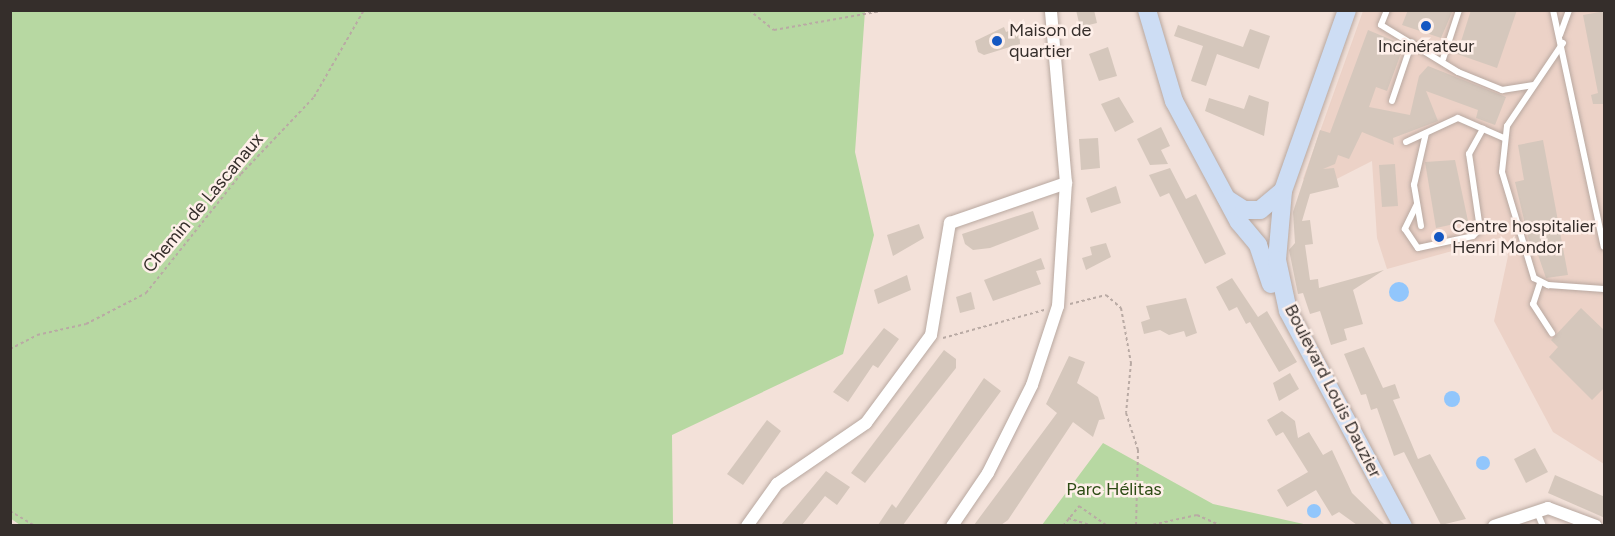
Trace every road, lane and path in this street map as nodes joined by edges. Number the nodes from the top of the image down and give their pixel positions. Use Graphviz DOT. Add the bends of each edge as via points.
graph roads {
  1 [pos="364,10"];
  2 [pos="749,10"];
  3 [pos="887,10"];
  4 [pos="1051,10"];
  5 [pos="1147,10"];
  6 [pos="1347,10"];
  7 [pos="1387,10"];
  8 [pos="1459,10"];
  9 [pos="1553,10"];
  10 [pos="1569,10"];
  11 [pos="1560,36"];
  12 [pos="1412,42"];
  13 [pos="1563,43"];
  14 [pos="1443,59"];
  15 [pos="1534,84"];
  16 [pos="1392,102"];
  17 [pos="1483,129"];
  18 [pos="1426,133"];
  19 [pos="1504,138"];
  20 [pos="1406,142"];
  21 [pos="1066,183"];
  22 [pos="1283,191"];
  23 [pos="1227,199"];
  24 [pos="1417,204"];
  25 [pos="1421,226"];
  26 [pos="1605,247"];
  27 [pos="1540,283"];
  28 [pos="1605,289"];
  29 [pos="1058,306"];
  30 [pos="1288,311"];
  31 [pos="1551,333"];
  32 [pos="931,335"];
  33 [pos="10,349"];
  34 [pos="1536,508"];
  35 [pos="10,511"];
  36 [pos="1068,519"];
  37 [pos="1083,524"];
  38 [pos="35,525"];
  39 [pos="747,525"];
  40 [pos="952,525"];
  41 [pos="1063,525"];
  42 [pos="1092,525"];
  43 [pos="1108,525"];
  44 [pos="1136,525"];
  45 [pos="1147,525"];
  46 [pos="1222,525"];
  47 [pos="1403,525"];
  48 [pos="1494,525"];
  49 [pos="1543,525"];
  50 [pos="1596,525"];
  1 -- 33 [label="path, Chemin de Lascanaux" via="314,97 242,174 146,293 86,324 37,335"];
  2 -- 3 [label="path" via="774,30"];
  4 -- 21 [label="street"];
  5 -- 23 [label="main road" via="1171,92"];
  6 -- 22 [label="main road, Boulevard Louis Dauzier"];
  7 -- 12 [label="lane" via="1381,25"];
  8 -- 14 [label="lane"];
  9 -- 11 [label="lane"];
  10 -- 11 [label="lane"];
  11 -- 13 [label="lane"];
  12 -- 14 [label="lane"];
  12 -- 16 [label="lane"];
  13 -- 15 [label="lane"];
  13 -- 26 [label="lane"];
  14 -- 15 [label="lane" via="1458,72 1502,90"];
  15 -- 19 [label="lane"];
  17 -- 18 [label="lane" via="1458,118"];
  17 -- 19 [label="lane"];
  17 -- 24 [label="lane" via="1469,153 1480,229 1473,236 1418,248 1405,229"];
  18 -- 20 [label="lane"];
  18 -- 24 [label="lane" via="1416,162"];
  19 -- 27 [label="lane" via="1502,172 1528,268"];
  21 -- 29 [label="street"];
  21 -- 32 [label="street" via="950,224"];
  22 -- 23 [label="main road" via="1269,206 1250,212"];
  22 -- 30 [label="main road, Boulevard Louis Dauzier" via="1277,260"];
  23 -- 30 [label="main road" via="1258,245"];
  24 -- 25 [label="lane"];
  27 -- 28 [label="lane"];
  27 -- 31 [label="lane" via="1533,304"];
  29 -- 32 [label="path" via="946,338"];
  29 -- 40 [label="street" via="1032,385 988,473"];
  29 -- 44 [label="path" via="1106,295 1121,308 1131,363 1126,413 1138,450"];
  30 -- 47 [label="main road, Boulevard Louis Dauzier"];
  32 -- 39 [label="street" via="866,423 777,484"];
  34 -- 48 [label="street"];
  34 -- 49 [label="lane"];
  34 -- 50 [label="street" via="1560,510"];
  35 -- 38 [label="path"];
  36 -- 37 [label="path"];
  36 -- 41 [label="path"];
  36 -- 43 [label="path" via="1079,506"];
  37 -- 42 [label="path"];
  45 -- 46 [label="path" via="1197,515"];
}
